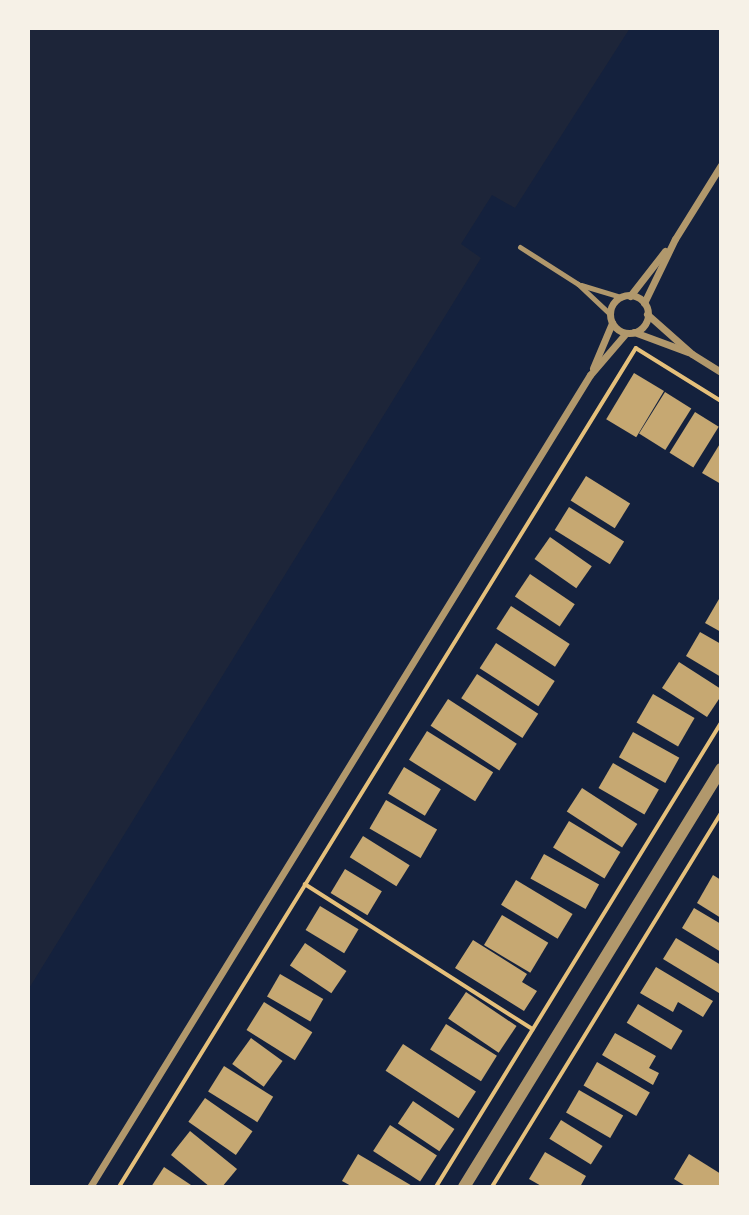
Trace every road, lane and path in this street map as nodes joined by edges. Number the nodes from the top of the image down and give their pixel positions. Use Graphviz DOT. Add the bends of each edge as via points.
graph roads {
  1 [pos="721,165"];
  2 [pos="675,239"];
  3 [pos="520,247"];
  4 [pos="578,284"];
  5 [pos="626,296"];
  6 [pos="644,303"];
  7 [pos="610,314"];
  8 [pos="647,314"];
  9 [pos="612,323"];
  10 [pos="630,333"];
  11 [pos="692,354"];
  12 [pos="721,372"];
  13 [pos="590,375"];
  14 [pos="721,401"];
  15 [pos="721,723"];
  16 [pos="721,769"];
  17 [pos="721,814"];
  18 [pos="305,884"];
  19 [pos="533,1029"];
  20 [pos="90,1187"];
  21 [pos="119,1187"];
  22 [pos="436,1187"];
  23 [pos="464,1187"];
  24 [pos="492,1187"];
  1 -- 2 [label="street"];
  2 -- 5 [label="street"];
  2 -- 6 [label="street"];
  3 -- 4 [label="lane"];
  4 -- 5 [label="lane"];
  4 -- 7 [label="lane"];
  5 -- 6 [label="street"];
  5 -- 7 [label="street" via="613,304"];
  6 -- 8 [label="street"];
  7 -- 9 [label="street"];
  8 -- 10 [label="street" via="644,325"];
  8 -- 11 [label="street"];
  9 -- 10 [label="street"];
  9 -- 13 [label="street"];
  10 -- 11 [label="street"];
  10 -- 13 [label="street"];
  11 -- 12 [label="street"];
  13 -- 20 [label="street"];
  14 -- 18 [label="path" via="636,348"];
  15 -- 19 [label="path"];
  16 -- 23 [label="street"];
  17 -- 24 [label="path"];
  18 -- 19 [label="path"];
  18 -- 21 [label="path"];
  19 -- 22 [label="path"];
}
